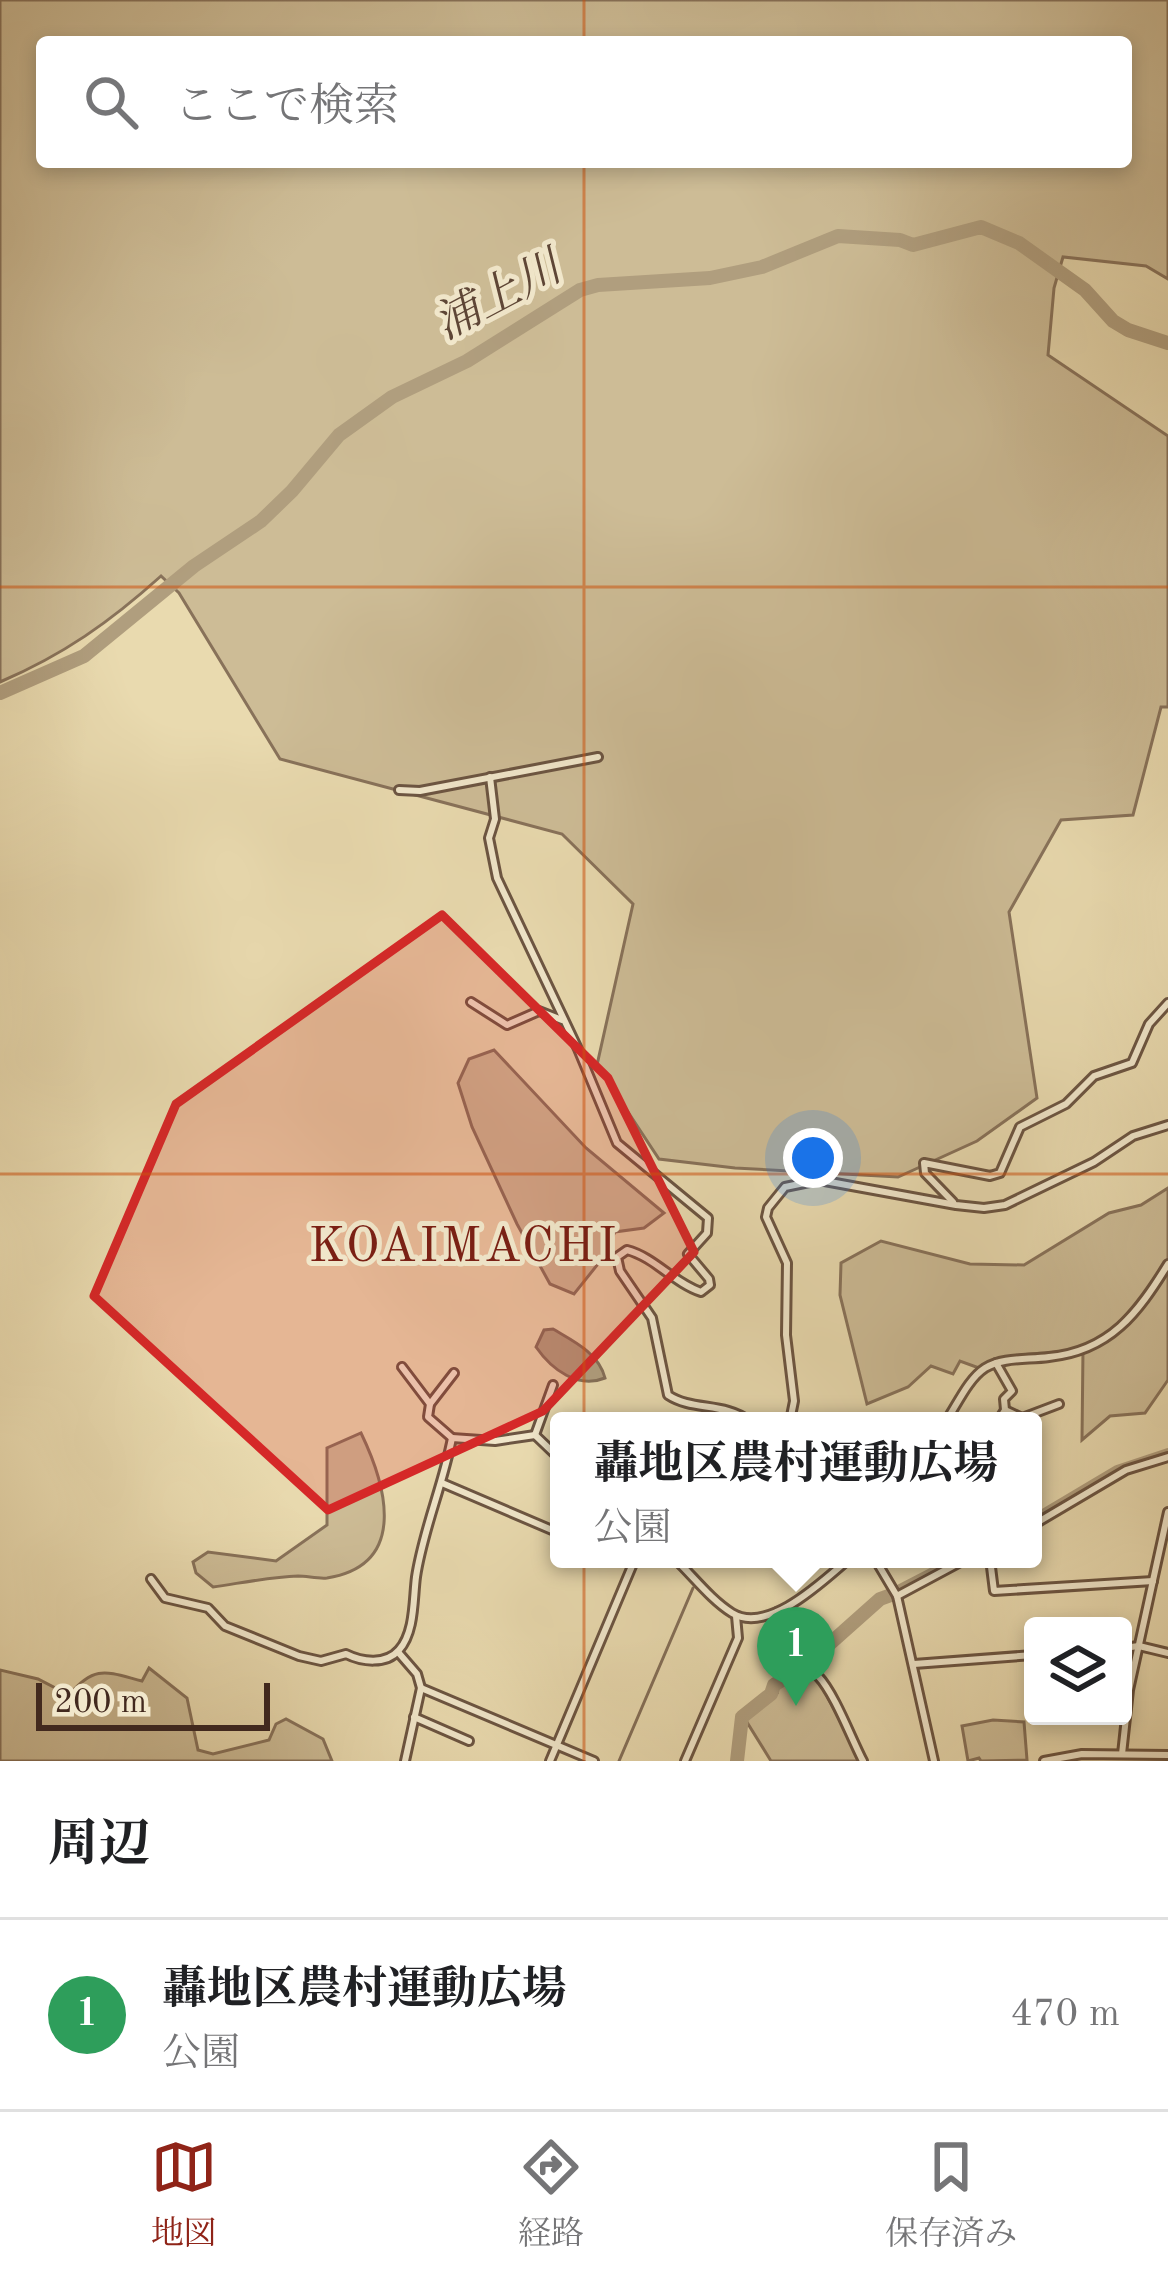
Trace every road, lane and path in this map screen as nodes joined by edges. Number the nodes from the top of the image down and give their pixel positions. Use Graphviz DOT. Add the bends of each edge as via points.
graph roads {
  1 [pos="598,757"];
  2 [pos="490,777"];
  3 [pos="399,790"];
  4 [pos="471,1002"];
  5 [pos="1168,1003"];
  6 [pos="565,1022"];
  7 [pos="1168,1124"];
  8 [pos="956,1205"];
  9 [pos="1168,1264"];
  10 [pos="997,1363"];
  11 [pos="402,1367"];
  12 [pos="454,1372"];
  13 [pos="554,1385"];
  14 [pos="430,1404"];
  15 [pos="1059,1404"];
  16 [pos="1005,1410"];
  17 [pos="732,1412"];
  18 [pos="792,1412"];
  19 [pos="952,1412"];
  20 [pos="1009,1412"];
  21 [pos="1038,1412"];
  22 [pos="535,1435"];
  23 [pos="452,1438"];
  24 [pos="550,1449"];
  25 [pos="1168,1457"];
  26 [pos="442,1483"];
  27 [pos="1168,1512"];
  28 [pos="1042,1520"];
  29 [pos="550,1529"];
  30 [pos="631,1568"];
  31 [pos="685,1568"];
  32 [pos="837,1568"];
  33 [pos="880,1568"];
  34 [pos="949,1568"];
  35 [pos="990,1568"];
  36 [pos="151,1580"];
  37 [pos="1153,1581"];
  38 [pos="897,1596"];
  39 [pos="777,1612"];
  40 [pos="736,1616"];
  41 [pos="1139,1646"];
  42 [pos="1132,1647"];
  43 [pos="398,1652"];
  44 [pos="1168,1653"];
  45 [pos="1024,1655"];
  46 [pos="914,1664"];
  47 [pos="421,1688"];
  48 [pos="414,1717"];
  49 [pos="469,1741"];
  50 [pos="556,1745"];
  51 [pos="1122,1754"];
  52 [pos="1168,1755"];
  53 [pos="405,1761"];
  54 [pos="550,1761"];
  55 [pos="594,1761"];
  56 [pos="686,1761"];
  57 [pos="863,1761"];
  58 [pos="934,1761"];
  59 [pos="1044,1761"];
  1 -- 2 [label="street"];
  2 -- 3 [label="street"];
  2 -- 6 [label="street" via="496,873"];
  4 -- 6 [label="street" via="507,1025 539,1011"];
  5 -- 8 [label="street" via="1132,1063 1094,1076 1066,1104 1020,1127 1000,1173 924,1163"];
  6 -- 17 [label="street" via="617,1143 708,1218 707,1233 688,1254 709,1279 701,1292 637,1253 617,1257 652,1318 668,1395"];
  7 -- 8 [label="street" via="1025,1198"];
  8 -- 18 [label="street" via="819,1180 778,1195 766,1217 787,1263"];
  9 -- 10 [label="street" via="1134,1317 1102,1342"];
  10 -- 16 [label="street" via="1012,1390"];
  10 -- 19 [label="street" via="975,1376"];
  11 -- 14 [label="street"];
  12 -- 14 [label="street"];
  13 -- 22 [label="street"];
  14 -- 23 [label="street" via="428,1417"];
  15 -- 21 [label="street"];
  16 -- 20 [label="street"];
  22 -- 23 [label="street"];
  22 -- 24 [label="street"];
  23 -- 26 [label="street"];
  25 -- 28 [label="street" via="1126,1470"];
  26 -- 29 [label="street"];
  26 -- 43 [label="street"];
  27 -- 37 [label="street"];
  30 -- 50 [label="street"];
  31 -- 40 [label="street"];
  32 -- 39 [label="street"];
  33 -- 38 [label="street"];
  34 -- 38 [label="street"];
  35 -- 37 [label="street" via="994,1591"];
  36 -- 43 [label="street" via="165,1598 208,1608 225,1626 299,1657 380,1661"];
  37 -- 41 [label="street"];
  38 -- 46 [label="street"];
  39 -- 40 [label="street"];
  39 -- 57 [label="street"];
  40 -- 56 [label="street" via="738,1638"];
  41 -- 42 [label="street"];
  41 -- 44 [label="street"];
  41 -- 51 [label="street"];
  43 -- 47 [label="street"];
  45 -- 46 [label="street"];
  46 -- 58 [label="street"];
  47 -- 48 [label="street"];
  47 -- 50 [label="street"];
  48 -- 49 [label="street"];
  48 -- 53 [label="street"];
  50 -- 54 [label="street"];
  50 -- 55 [label="street"];
  51 -- 52 [label="street"];
  51 -- 59 [label="street"];
}
